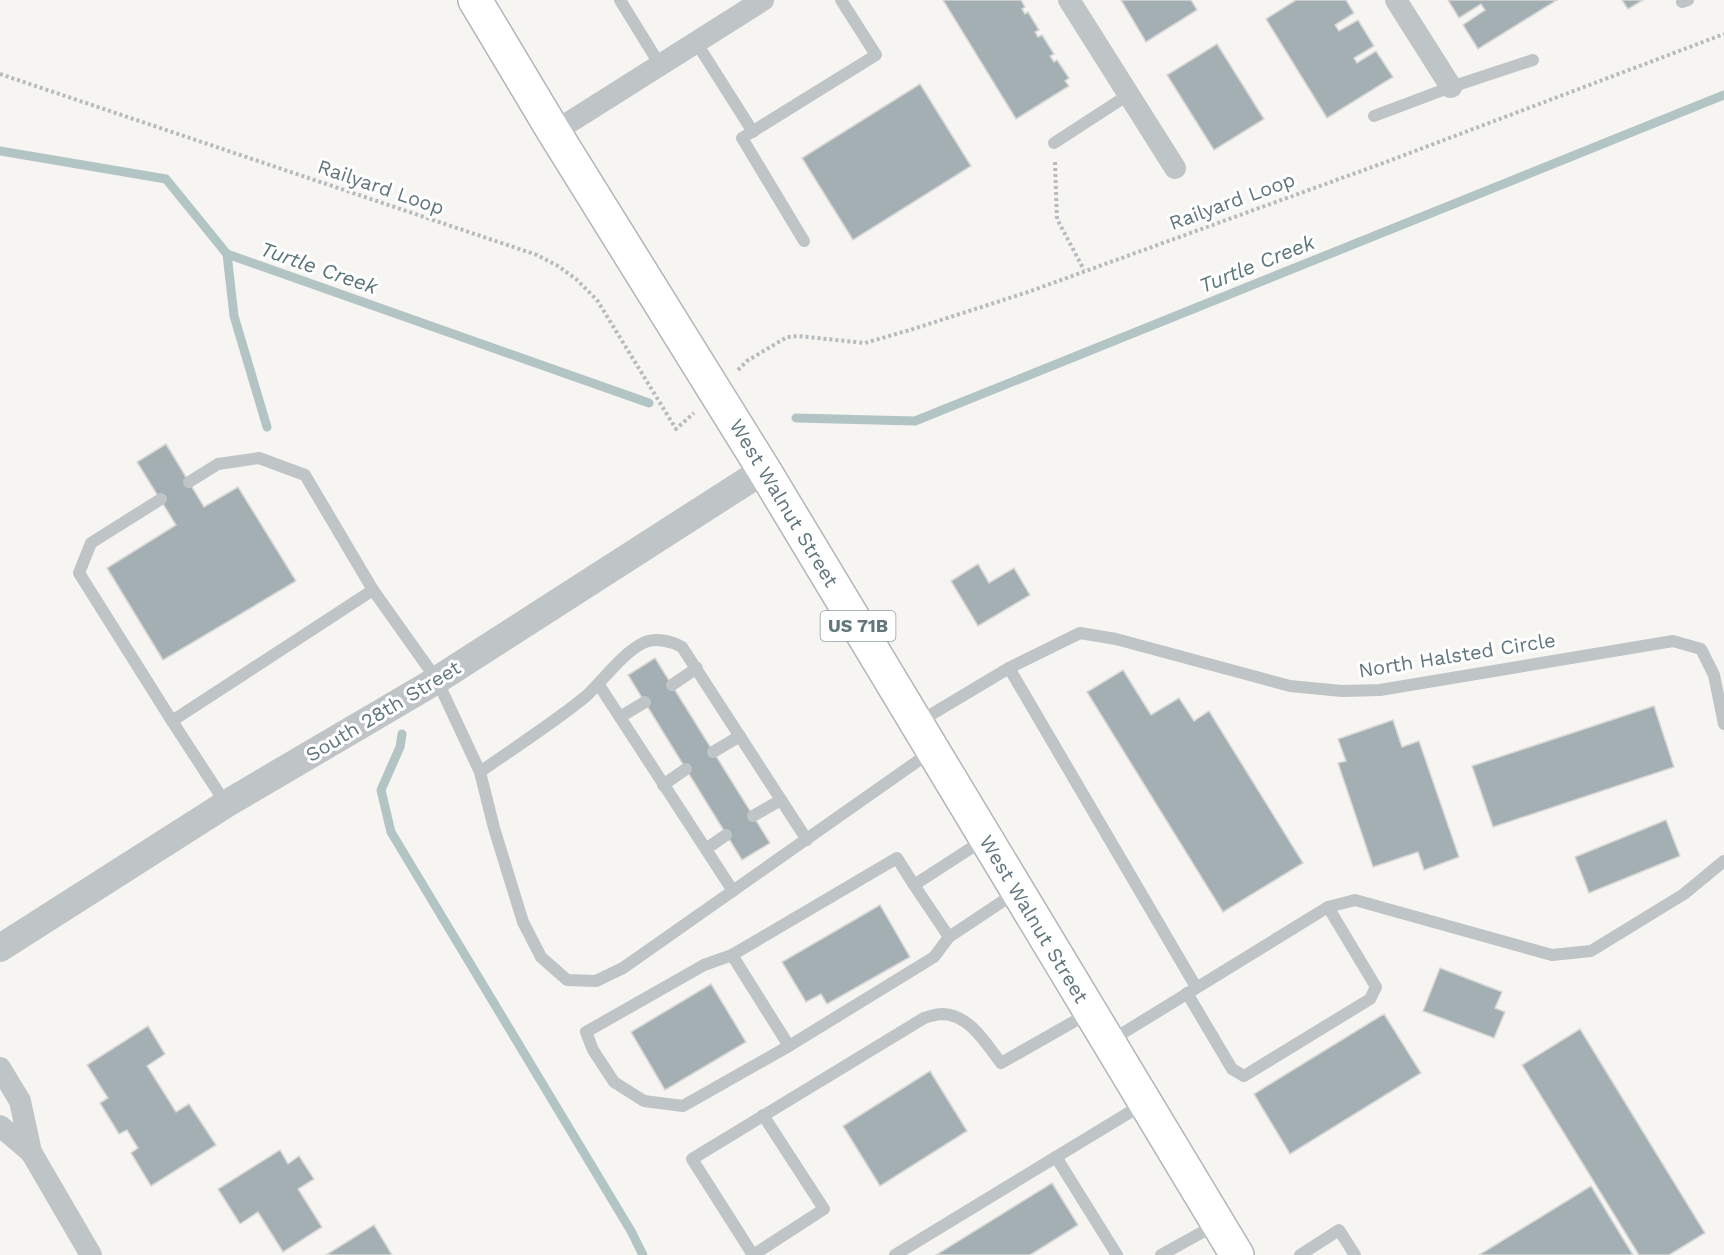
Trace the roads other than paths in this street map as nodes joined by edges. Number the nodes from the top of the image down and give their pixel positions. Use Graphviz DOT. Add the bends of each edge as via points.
graph roads {
  1 [pos="475,0"];
  2 [pos="620,0"];
  3 [pos="763,0"];
  4 [pos="841,0"];
  5 [pos="1069,0"];
  6 [pos="1396,0"];
  7 [pos="696,42"];
  8 [pos="1533,60"];
  9 [pos="660,65"];
  10 [pos="1451,87"];
  11 [pos="1128,95"];
  12 [pos="1374,116"];
  13 [pos="554,132"];
  14 [pos="753,132"];
  15 [pos="1054,143"];
  16 [pos="1175,168"];
  17 [pos="804,241"];
  18 [pos="764,470"];
  19 [pos="189,482"];
  20 [pos="161,499"];
  21 [pos="373,590"];
  22 [pos="697,668"];
  23 [pos="1009,668"];
  24 [pos="437,680"];
  25 [pos="599,685"];
  26 [pos="672,685"];
  27 [pos="645,702"];
  28 [pos="620,717"];
  29 [pos="172,721"];
  30 [pos="916,723"];
  31 [pos="1724,724"];
  32 [pos="740,736"];
  33 [pos="933,751"];
  34 [pos="713,752"];
  35 [pos="686,769"];
  36 [pos="480,772"];
  37 [pos="663,785"];
  38 [pos="781,800"];
  39 [pos="226,804"];
  40 [pos="753,816"];
  41 [pos="726,835"];
  42 [pos="986,839"];
  43 [pos="807,840"];
  44 [pos="706,849"];
  45 [pos="1724,861"];
  46 [pos="914,885"];
  47 [pos="733,891"];
  48 [pos="1018,891"];
  49 [pos="1328,907"];
  50 [pos="949,937"];
  51 [pos="0,948"];
  52 [pos="732,955"];
  53 [pos="1192,990"];
  54 [pos="1090,1012"];
  55 [pos="1109,1042"];
  56 [pos="789,1046"];
  57 [pos="0,1068"];
  58 [pos="1146,1102"];
  59 [pos="763,1115"];
  60 [pos="0,1126"];
  61 [pos="31,1152"];
  62 [pos="1056,1157"];
  63 [pos="1218,1223"];
  64 [pos="91,1255"];
  65 [pos="895,1255"];
  66 [pos="1117,1255"];
  67 [pos="1161,1255"];
  68 [pos="1237,1255"];
  69 [pos="1300,1255"];
  70 [pos="1354,1255"];
  1 -- 13 [label="main road, West Walnut Street / US 71B"];
  2 -- 9 [label="lane"];
  3 -- 7 [label="street"];
  4 -- 14 [label="lane" via="876,55"];
  5 -- 11 [label="street"];
  6 -- 10 [label="street"];
  7 -- 9 [label="street"];
  7 -- 14 [label="lane"];
  8 -- 10 [label="lane"];
  9 -- 13 [label="street"];
  10 -- 12 [label="lane"];
  11 -- 15 [label="lane"];
  11 -- 16 [label="street"];
  13 -- 18 [label="main road, West Walnut Street / US 71B"];
  14 -- 17 [label="lane" via="742,138"];
  18 -- 24 [label="street, South 28th Street"];
  18 -- 30 [label="main road, West Walnut Street / US 71B"];
  19 -- 21 [label="lane" via="218,464 259,458 304,475"];
  20 -- 29 [label="lane" via="91,543 80,573"];
  21 -- 24 [label="lane"];
  21 -- 29 [label="lane"];
  22 -- 25 [label="lane" via="682,646 667,640 644,642"];
  22 -- 26 [label="lane"];
  22 -- 32 [label="lane"];
  23 -- 30 [label="lane, North Halsted Circle"];
  23 -- 31 [label="lane, North Halsted Circle" via="1080,633 1290,686 1361,691 1673,641 1701,649 1714,675"];
  23 -- 53 [label="lane"];
  24 -- 36 [label="lane"];
  24 -- 39 [label="street, South 28th Street"];
  25 -- 28 [label="lane"];
  25 -- 36 [label="lane" via="566,713"];
  27 -- 28 [label="lane"];
  28 -- 37 [label="lane"];
  29 -- 39 [label="lane"];
  30 -- 33 [label="main road, West Walnut Street / US 71B"];
  32 -- 34 [label="lane"];
  32 -- 38 [label="lane"];
  33 -- 42 [label="main road, West Walnut Street / US 71B"];
  33 -- 43 [label="lane"];
  35 -- 37 [label="lane"];
  36 -- 47 [label="lane" via="523,922 541,957 567,980 596,981 623,968"];
  37 -- 44 [label="lane"];
  38 -- 40 [label="lane"];
  38 -- 43 [label="lane"];
  39 -- 51 [label="street, South 28th Street"];
  41 -- 44 [label="lane"];
  42 -- 46 [label="lane"];
  42 -- 48 [label="main road, West Walnut Street / US 71B"];
  43 -- 47 [label="lane"];
  44 -- 47 [label="lane"];
  45 -- 49 [label="lane" via="1684,894 1591,951 1552,955 1355,900"];
  46 -- 50 [label="lane"];
  46 -- 52 [label="lane" via="897,858"];
  48 -- 50 [label="lane"];
  48 -- 54 [label="main road, West Walnut Street / US 71B"];
  49 -- 53 [label="lane"];
  49 -- 53 [label="lane" via="1376,987 1370,999 1244,1076 1232,1069"];
  50 -- 56 [label="lane" via="934,957"];
  52 -- 56 [label="lane"];
  52 -- 56 [label="lane" via="704,965 586,1032 593,1050 614,1082 644,1101 683,1106"];
  53 -- 55 [label="lane"];
  54 -- 55 [label="main road, West Walnut Street / US 71B"];
  54 -- 59 [label="lane" via="1001,1063 958,1017 943,1014 924,1018"];
  55 -- 58 [label="main road, West Walnut Street / US 71B"];
  57 -- 61 [label="street" via="20,1101"];
  58 -- 62 [label="lane"];
  58 -- 63 [label="main road, West Walnut Street / US 71B"];
  59 -- 59 [label="lane" via="692,1159 753,1255 824,1209"];
  60 -- 61 [label="street"];
  61 -- 64 [label="street"];
  62 -- 65 [label="lane"];
  62 -- 66 [label="lane"];
  63 -- 67 [label="lane"];
  63 -- 68 [label="main road, West Walnut Street / US 71B"];
  69 -- 70 [label="lane" via="1339,1230"];
}
